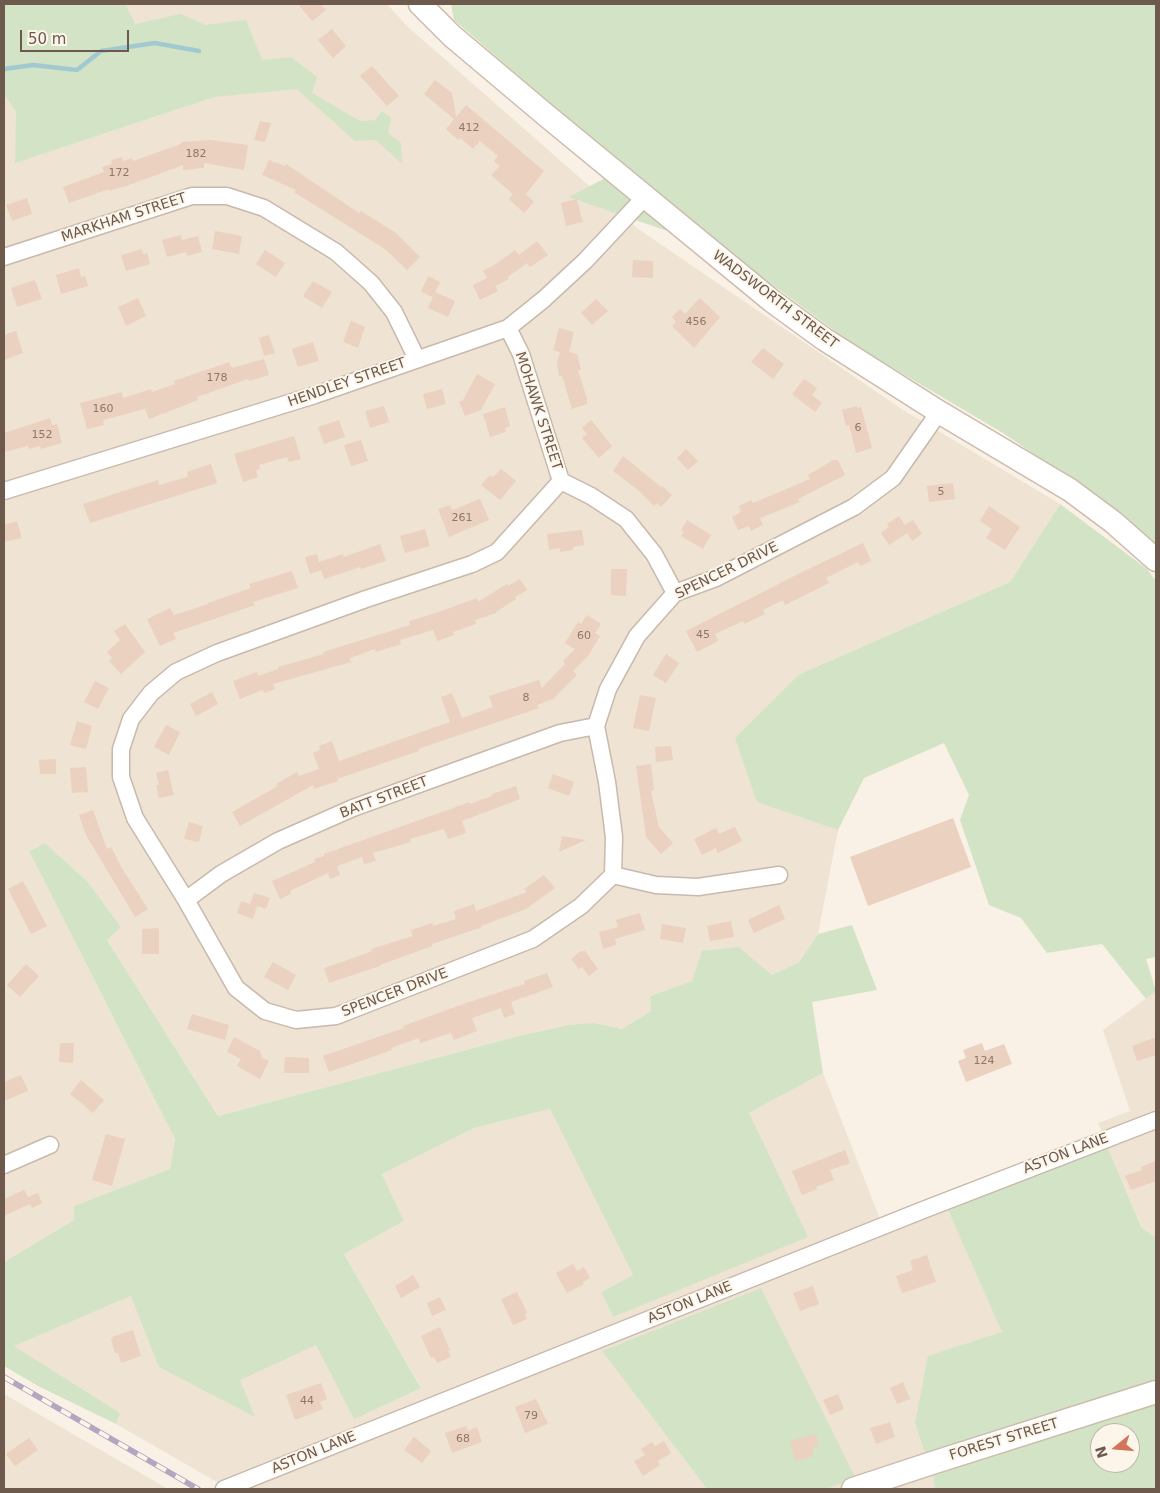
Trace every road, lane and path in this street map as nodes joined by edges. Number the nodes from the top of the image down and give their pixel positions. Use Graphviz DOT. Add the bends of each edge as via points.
graph roads {
  1 [pos="420,4"];
  2 [pos="645,197"];
  3 [pos="4,257"];
  4 [pos="508,328"];
  5 [pos="417,359"];
  6 [pos="939,412"];
  7 [pos="561,482"];
  8 [pos="4,492"];
  9 [pos="1156,560"];
  10 [pos="675,593"];
  11 [pos="596,726"];
  12 [pos="613,875"];
  13 [pos="779,875"];
  14 [pos="186,900"];
  15 [pos="1156,1120"];
  16 [pos="50,1145"];
  17 [pos="4,1165"];
  18 [pos="1156,1392"];
  19 [pos="224,1489"];
  20 [pos="853,1489"];
  1 -- 2 [label="street, WADSWORTH STREET" via="452,36"];
  2 -- 4 [label="street, HENDLEY STREET" via="585,261"];
  2 -- 6 [label="street, WADSWORTH STREET" via="772,301 824,339"];
  3 -- 5 [label="street, MARKHAM STREET" via="192,196 227,196 264,208 336,252 371,282 394,312"];
  4 -- 5 [label="street, HENDLEY STREET"];
  4 -- 7 [label="street, MOHAWK STREET" via="521,354"];
  5 -- 8 [label="street, HENDLEY STREET"];
  6 -- 9 [label="street, WADSWORTH STREET" via="1070,490"];
  6 -- 10 [label="street, SPENCER DRIVE" via="893,478 854,508 716,578"];
  7 -- 10 [label="street, MOHAWK STREET" via="591,496 626,519 654,554"];
  7 -- 14 [label="street, SPENCER DRIVE" via="497,552 472,564 217,653 176,672 151,693 131,719 121,748 121,776 135,818"];
  10 -- 11 [label="street, SPENCER DRIVE" via="637,636 608,689"];
  11 -- 12 [label="street, SPENCER DRIVE" via="614,837"];
  11 -- 14 [label="street, BATT STREET" via="560,733 353,808 278,841 221,874"];
  12 -- 13 [label="street" via="656,885 698,887"];
  12 -- 14 [label="street, SPENCER DRIVE" via="581,906 533,939 336,1016 296,1020 265,1011 236,988"];
  15 -- 19 [label="street, ASTON LANE"];
  16 -- 17 [label="street"];
  18 -- 20 [label="street, FOREST STREET"];
}
